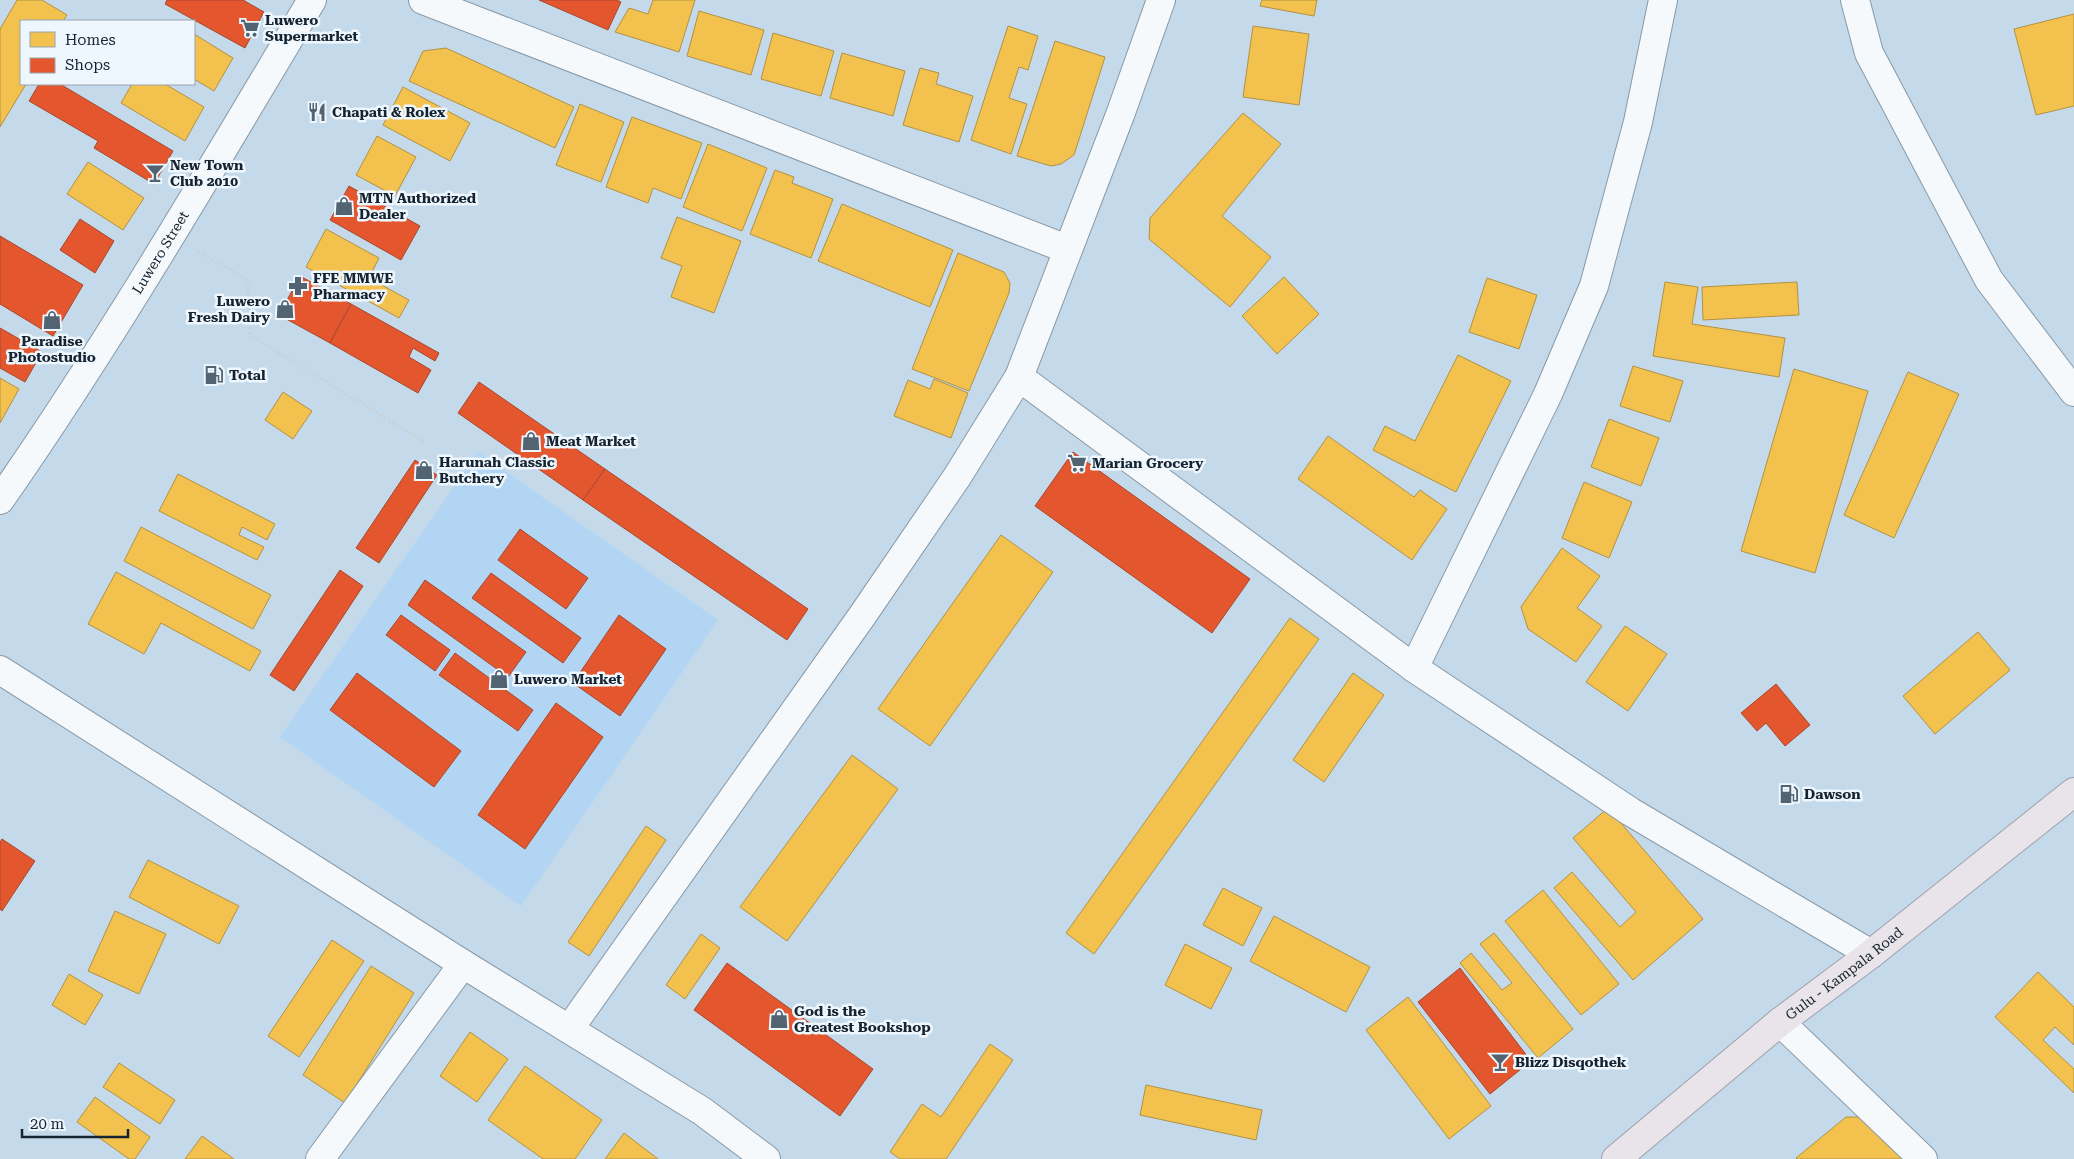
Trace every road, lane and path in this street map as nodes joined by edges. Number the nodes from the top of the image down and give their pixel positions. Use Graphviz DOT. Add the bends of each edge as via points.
graph roads {
  1 [pos="312,0"];
  2 [pos="422,0"];
  3 [pos="1161,0"];
  4 [pos="1663,0"];
  5 [pos="1854,0"];
  6 [pos="172,236"];
  7 [pos="1067,249"];
  8 [pos="1019,377"];
  9 [pos="2074,392"];
  10 [pos="426,443"];
  11 [pos="0,500"];
  12 [pos="1414,668"];
  13 [pos="0,670"];
  14 [pos="2074,792"];
  15 [pos="1871,954"];
  16 [pos="463,964"];
  17 [pos="1780,1022"];
  18 [pos="570,1028"];
  19 [pos="320,1159"];
  20 [pos="766,1159"];
  21 [pos="1616,1159"];
  22 [pos="1923,1159"];
  1 -- 6 [label="street, Luwero Street"];
  2 -- 7 [label="street"];
  3 -- 7 [label="street"];
  4 -- 12 [label="street" via="1638,122 1594,286 1548,394"];
  5 -- 9 [label="street" via="1869,53 1989,280"];
  6 -- 10 [label="path" via="248,280 250,335"];
  6 -- 11 [label="street, Luwero Street"];
  7 -- 8 [label="street"];
  8 -- 12 [label="street"];
  8 -- 18 [label="street" via="957,477 862,616"];
  12 -- 15 [label="street" via="1630,812"];
  13 -- 16 [label="street"];
  14 -- 15 [label="main road, Gulu - Kampala Road"];
  15 -- 17 [label="main road, Gulu - Kampala Road"];
  16 -- 18 [label="street"];
  16 -- 19 [label="street"];
  17 -- 21 [label="main road, Gulu - Kampala Road"];
  17 -- 22 [label="street"];
  18 -- 20 [label="street" via="702,1111"];
}
